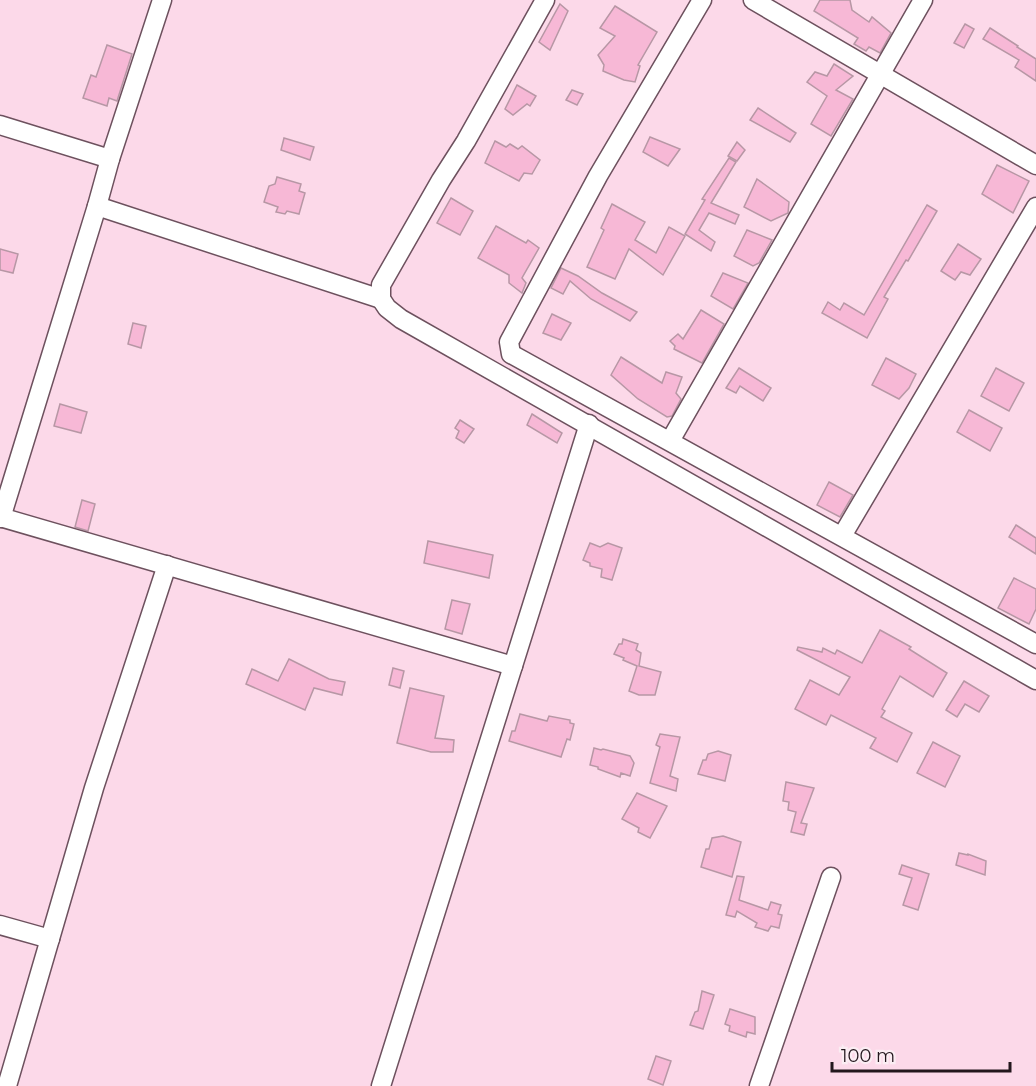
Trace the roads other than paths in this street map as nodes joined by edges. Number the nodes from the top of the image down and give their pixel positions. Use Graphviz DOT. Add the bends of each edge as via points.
graph roads {
  1 [pos="162,0"];
  2 [pos="545,0"];
  3 [pos="702,0"];
  4 [pos="753,0"];
  5 [pos="923,0"];
  6 [pos="880,73"];
  7 [pos="0,125"];
  8 [pos="110,159"];
  9 [pos="1036,165"];
  10 [pos="97,206"];
  11 [pos="1036,207"];
  12 [pos="381,299"];
  13 [pos="589,424"];
  14 [pos="670,441"];
  15 [pos="1,518"];
  16 [pos="842,536"];
  17 [pos="167,565"];
  18 [pos="1034,639"];
  19 [pos="513,666"];
  20 [pos="1036,680"];
  21 [pos="831,877"];
  22 [pos="0,925"];
  23 [pos="50,939"];
  24 [pos="7,1086"];
  25 [pos="381,1086"];
  26 [pos="759,1086"];
  1 -- 8 [label="street"];
  2 -- 12 [label="street" via="387,274 381,285"];
  3 -- 14 [label="street" via="598,176 509,342 511,354"];
  4 -- 6 [label="street"];
  5 -- 6 [label="street"];
  6 -- 9 [label="street"];
  6 -- 14 [label="street"];
  7 -- 8 [label="street"];
  8 -- 10 [label="street"];
  10 -- 12 [label="street"];
  10 -- 15 [label="street"];
  11 -- 16 [label="street"];
  12 -- 13 [label="street" via="401,318"];
  13 -- 19 [label="street"];
  13 -- 20 [label="street"];
  14 -- 16 [label="street"];
  15 -- 17 [label="street"];
  16 -- 18 [label="street"];
  17 -- 19 [label="street"];
  17 -- 23 [label="street" via="94,788"];
  19 -- 25 [label="street"];
  21 -- 26 [label="street"];
  22 -- 23 [label="street"];
  23 -- 24 [label="street"];
}
